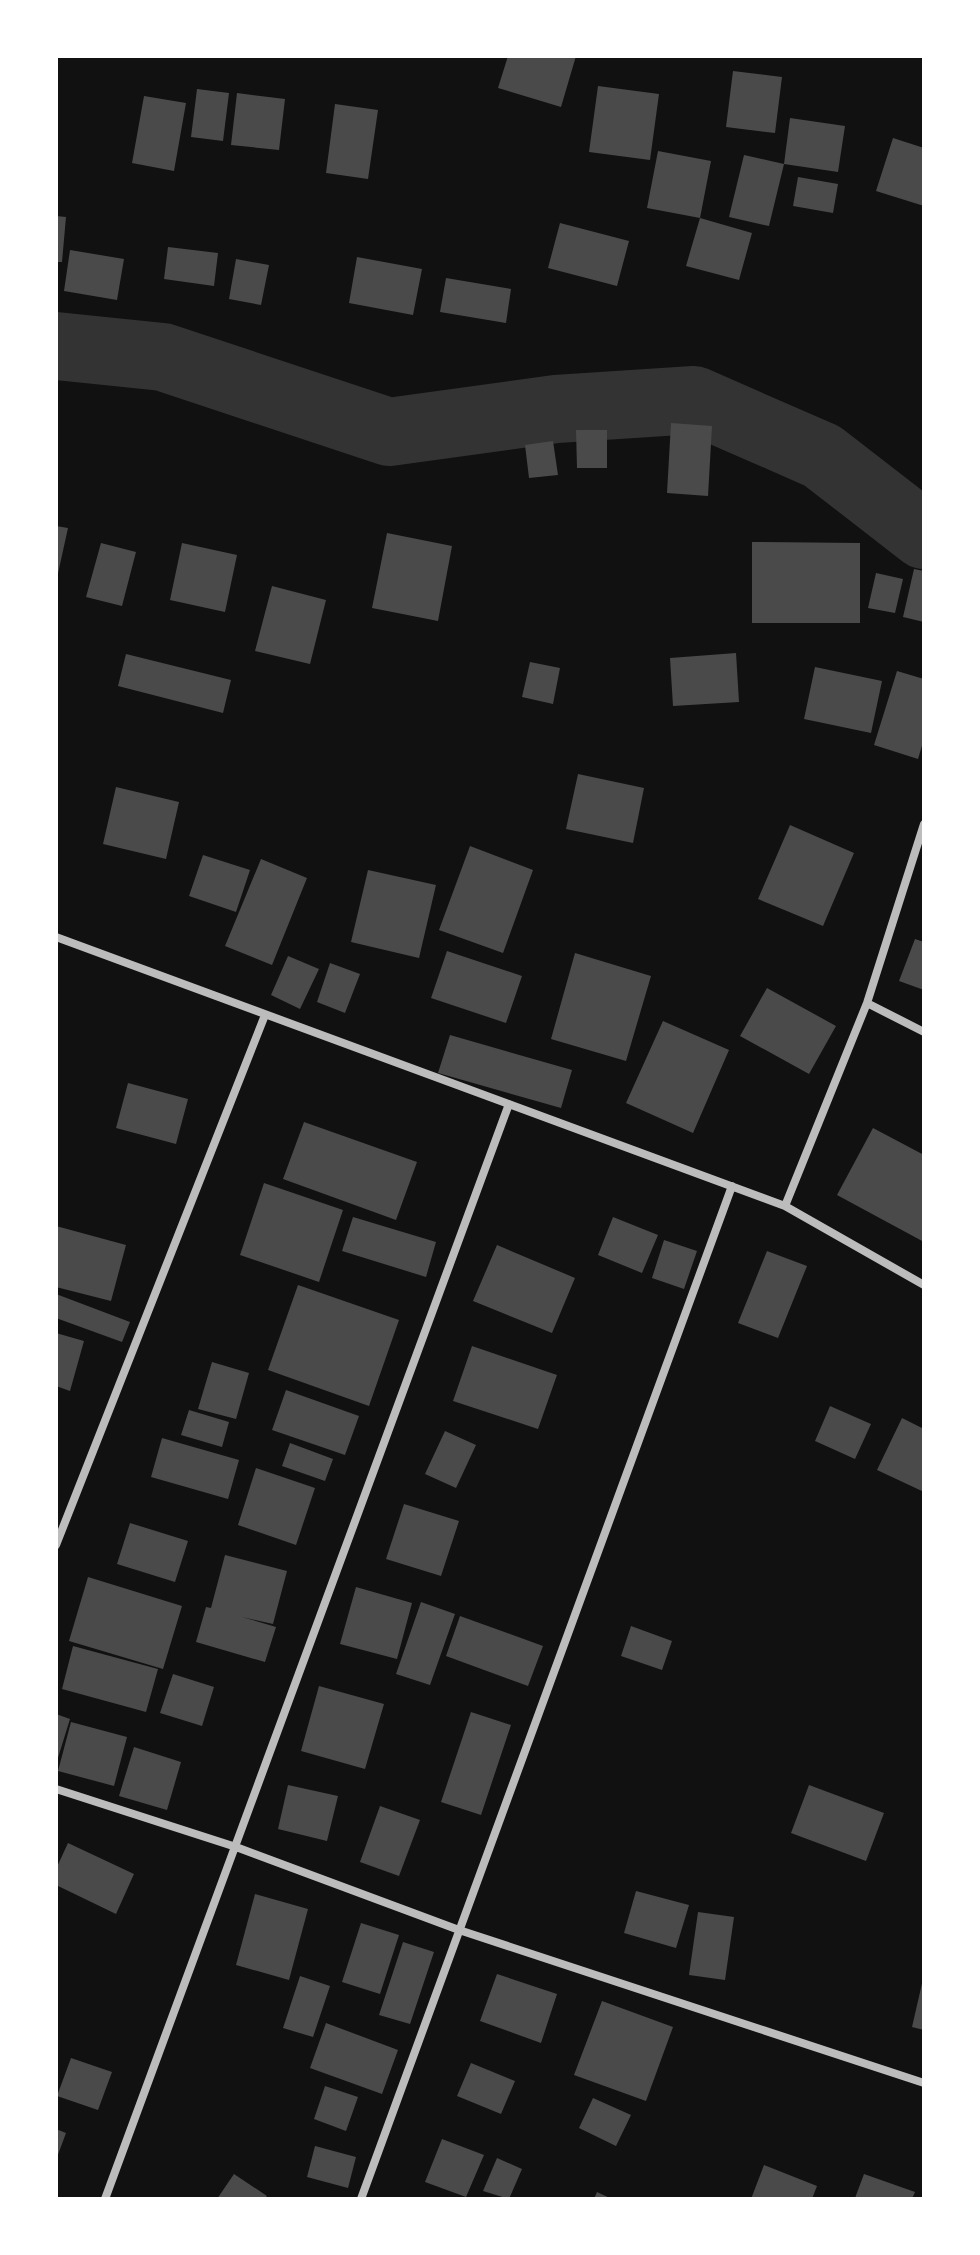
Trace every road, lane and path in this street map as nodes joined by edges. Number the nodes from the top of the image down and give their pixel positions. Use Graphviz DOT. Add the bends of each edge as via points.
graph roads {
  1 [pos="923,829"];
  2 [pos="56,937"];
  3 [pos="867,1003"];
  4 [pos="265,1015"];
  5 [pos="924,1032"];
  6 [pos="509,1104"];
  7 [pos="732,1186"];
  8 [pos="785,1206"];
  9 [pos="924,1285"];
  10 [pos="56,1545"];
  11 [pos="56,1789"];
  12 [pos="236,1847"];
  13 [pos="459,1930"];
  14 [pos="924,2083"];
  15 [pos="105,2199"];
  16 [pos="361,2199"];
  1 -- 3 [label="street"];
  2 -- 4 [label="street"];
  3 -- 5 [label="street"];
  3 -- 8 [label="street"];
  4 -- 6 [label="street"];
  4 -- 10 [label="street"];
  6 -- 7 [label="street"];
  6 -- 12 [label="street"];
  7 -- 8 [label="street"];
  7 -- 13 [label="street"];
  8 -- 9 [label="street"];
  11 -- 12 [label="street"];
  12 -- 13 [label="street"];
  12 -- 15 [label="street"];
  13 -- 14 [label="street"];
  13 -- 16 [label="street"];
}
